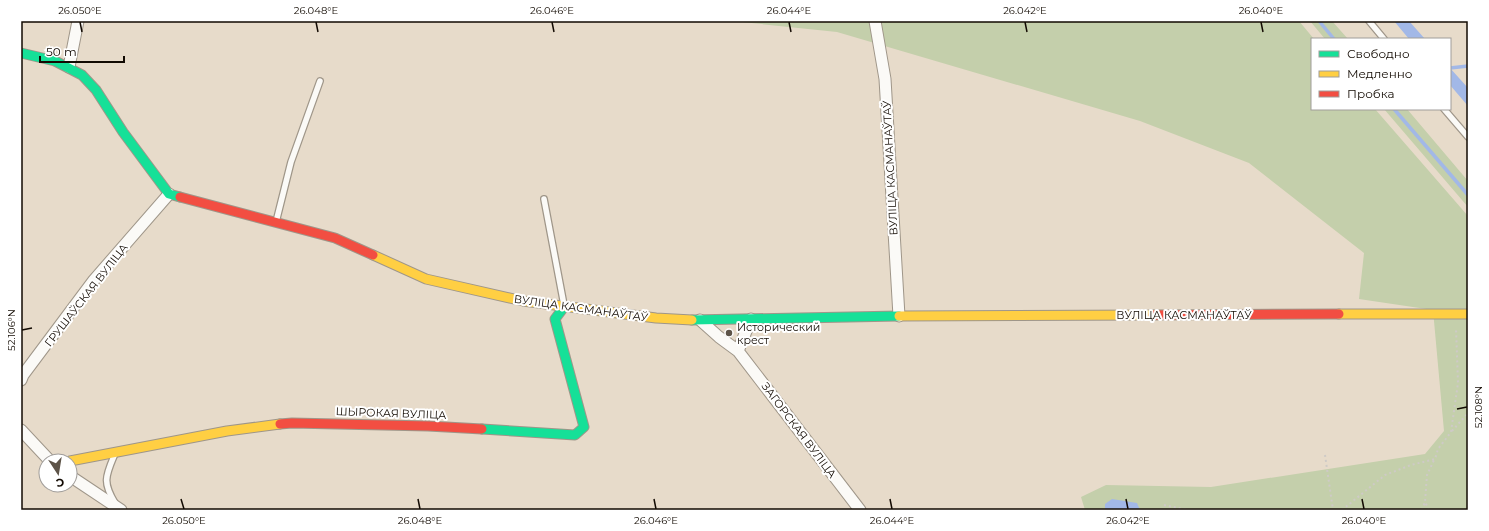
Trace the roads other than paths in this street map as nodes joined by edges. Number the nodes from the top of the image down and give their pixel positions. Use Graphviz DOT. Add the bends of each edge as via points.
graph roads {
  1 [pos="78,21"];
  2 [pos="875,21"];
  3 [pos="1369,21"];
  4 [pos="1383,38"];
  5 [pos="21,53"];
  6 [pos="69,67"];
  7 [pos="320,80"];
  8 [pos="1445,110"];
  9 [pos="1468,136"];
  10 [pos="169,194"];
  11 [pos="544,199"];
  12 [pos="276,222"];
  13 [pos="564,307"];
  14 [pos="1468,314"];
  15 [pos="899,316"];
  16 [pos="751,319"];
  17 [pos="700,320"];
  18 [pos="738,351"];
  19 [pos="21,380"];
  20 [pos="21,430"];
  21 [pos="115,452"];
  22 [pos="43,453"];
  23 [pos="78,459"];
  24 [pos="78,481"];
  25 [pos="120,509"];
  26 [pos="860,510"];
  1 -- 6 [label="street"];
  2 -- 15 [label="street, ВУЛІЦА КАСМАНАЎТАЎ" via="885,79"];
  3 -- 4 [label="lane"];
  5 -- 6 [label="street"];
  6 -- 10 [label="street" via="82,75 96,90 123,132"];
  7 -- 12 [label="lane" via="291,162"];
  8 -- 9 [label="lane"];
  10 -- 12 [label="street, ВУЛІЦА КАСМАНАЎТАЎ"];
  10 -- 19 [label="street, ГРУШАЎСКАЯ ВУЛІЦА" via="94,280"];
  11 -- 13 [label="lane"];
  12 -- 13 [label="street, ВУЛІЦА КАСМАНАЎТАЎ" via="335,238 426,279 523,301"];
  13 -- 17 [label="street, ВУЛІЦА КАСМАНАЎТАЎ" via="656,318"];
  13 -- 21 [label="street, ШЫРОКАЯ ВУЛІЦА" via="555,319 584,427 575,435 428,426 292,423 227,431"];
  14 -- 15 [label="street, ВУЛІЦА КАСМАНАЎТАЎ"];
  15 -- 16 [label="street, ВУЛІЦА КАСМАНАЎТАЎ"];
  16 -- 17 [label="street, ВУЛІЦА КАСМАНАЎТАЎ"];
  16 -- 18 [label="street"];
  17 -- 18 [label="street, ЗАГОРСКАЯ ВУЛІЦА"];
  18 -- 26 [label="street, ЗАГОРСКАЯ ВУЛІЦА"];
  20 -- 22 [label="street"];
  21 -- 23 [label="street, ШЫРОКАЯ ВУЛІЦА"];
  21 -- 25 [label="lane" via="106,480 110,494"];
  24 -- 25 [label="street"];
}
